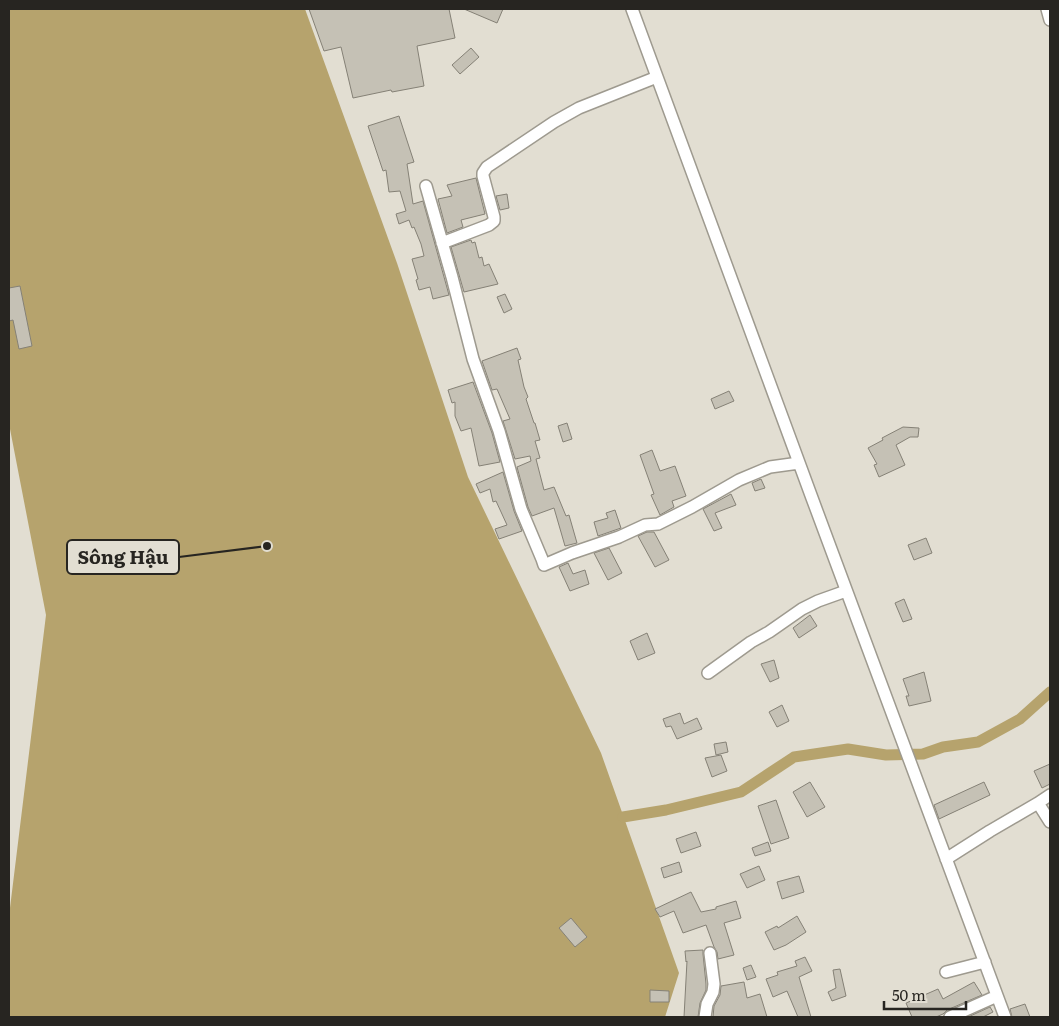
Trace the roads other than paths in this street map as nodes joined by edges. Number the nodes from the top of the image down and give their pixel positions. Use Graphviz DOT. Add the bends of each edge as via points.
graph roads {
  1 [pos="632,9"];
  2 [pos="1047,9"];
  3 [pos="1050,20"];
  4 [pos="657,77"];
  5 [pos="426,186"];
  6 [pos="442,243"];
  7 [pos="799,463"];
  8 [pos="846,591"];
  9 [pos="708,673"];
  10 [pos="1050,795"];
  11 [pos="1038,803"];
  12 [pos="1050,822"];
  13 [pos="946,859"];
  14 [pos="710,952"];
  15 [pos="985,962"];
  16 [pos="946,972"];
  17 [pos="997,996"];
  18 [pos="705,1017"];
  19 [pos="950,1017"];
  20 [pos="1005,1017"];
  1 -- 4 [label="street"];
  2 -- 3 [label="street"];
  4 -- 6 [label="street" via="579,108 487,167 483,174 494,221"];
  4 -- 7 [label="street"];
  5 -- 6 [label="street"];
  6 -- 7 [label="street" via="473,359 499,431 521,508 544,565 645,525 658,524 770,467"];
  7 -- 8 [label="street"];
  8 -- 9 [label="street" via="802,609"];
  8 -- 13 [label="street"];
  10 -- 11 [label="street"];
  11 -- 12 [label="street"];
  11 -- 13 [label="street"];
  13 -- 15 [label="street"];
  14 -- 18 [label="street" via="714,984"];
  15 -- 16 [label="street"];
  15 -- 17 [label="street"];
  17 -- 19 [label="street"];
  17 -- 20 [label="street"];
}
